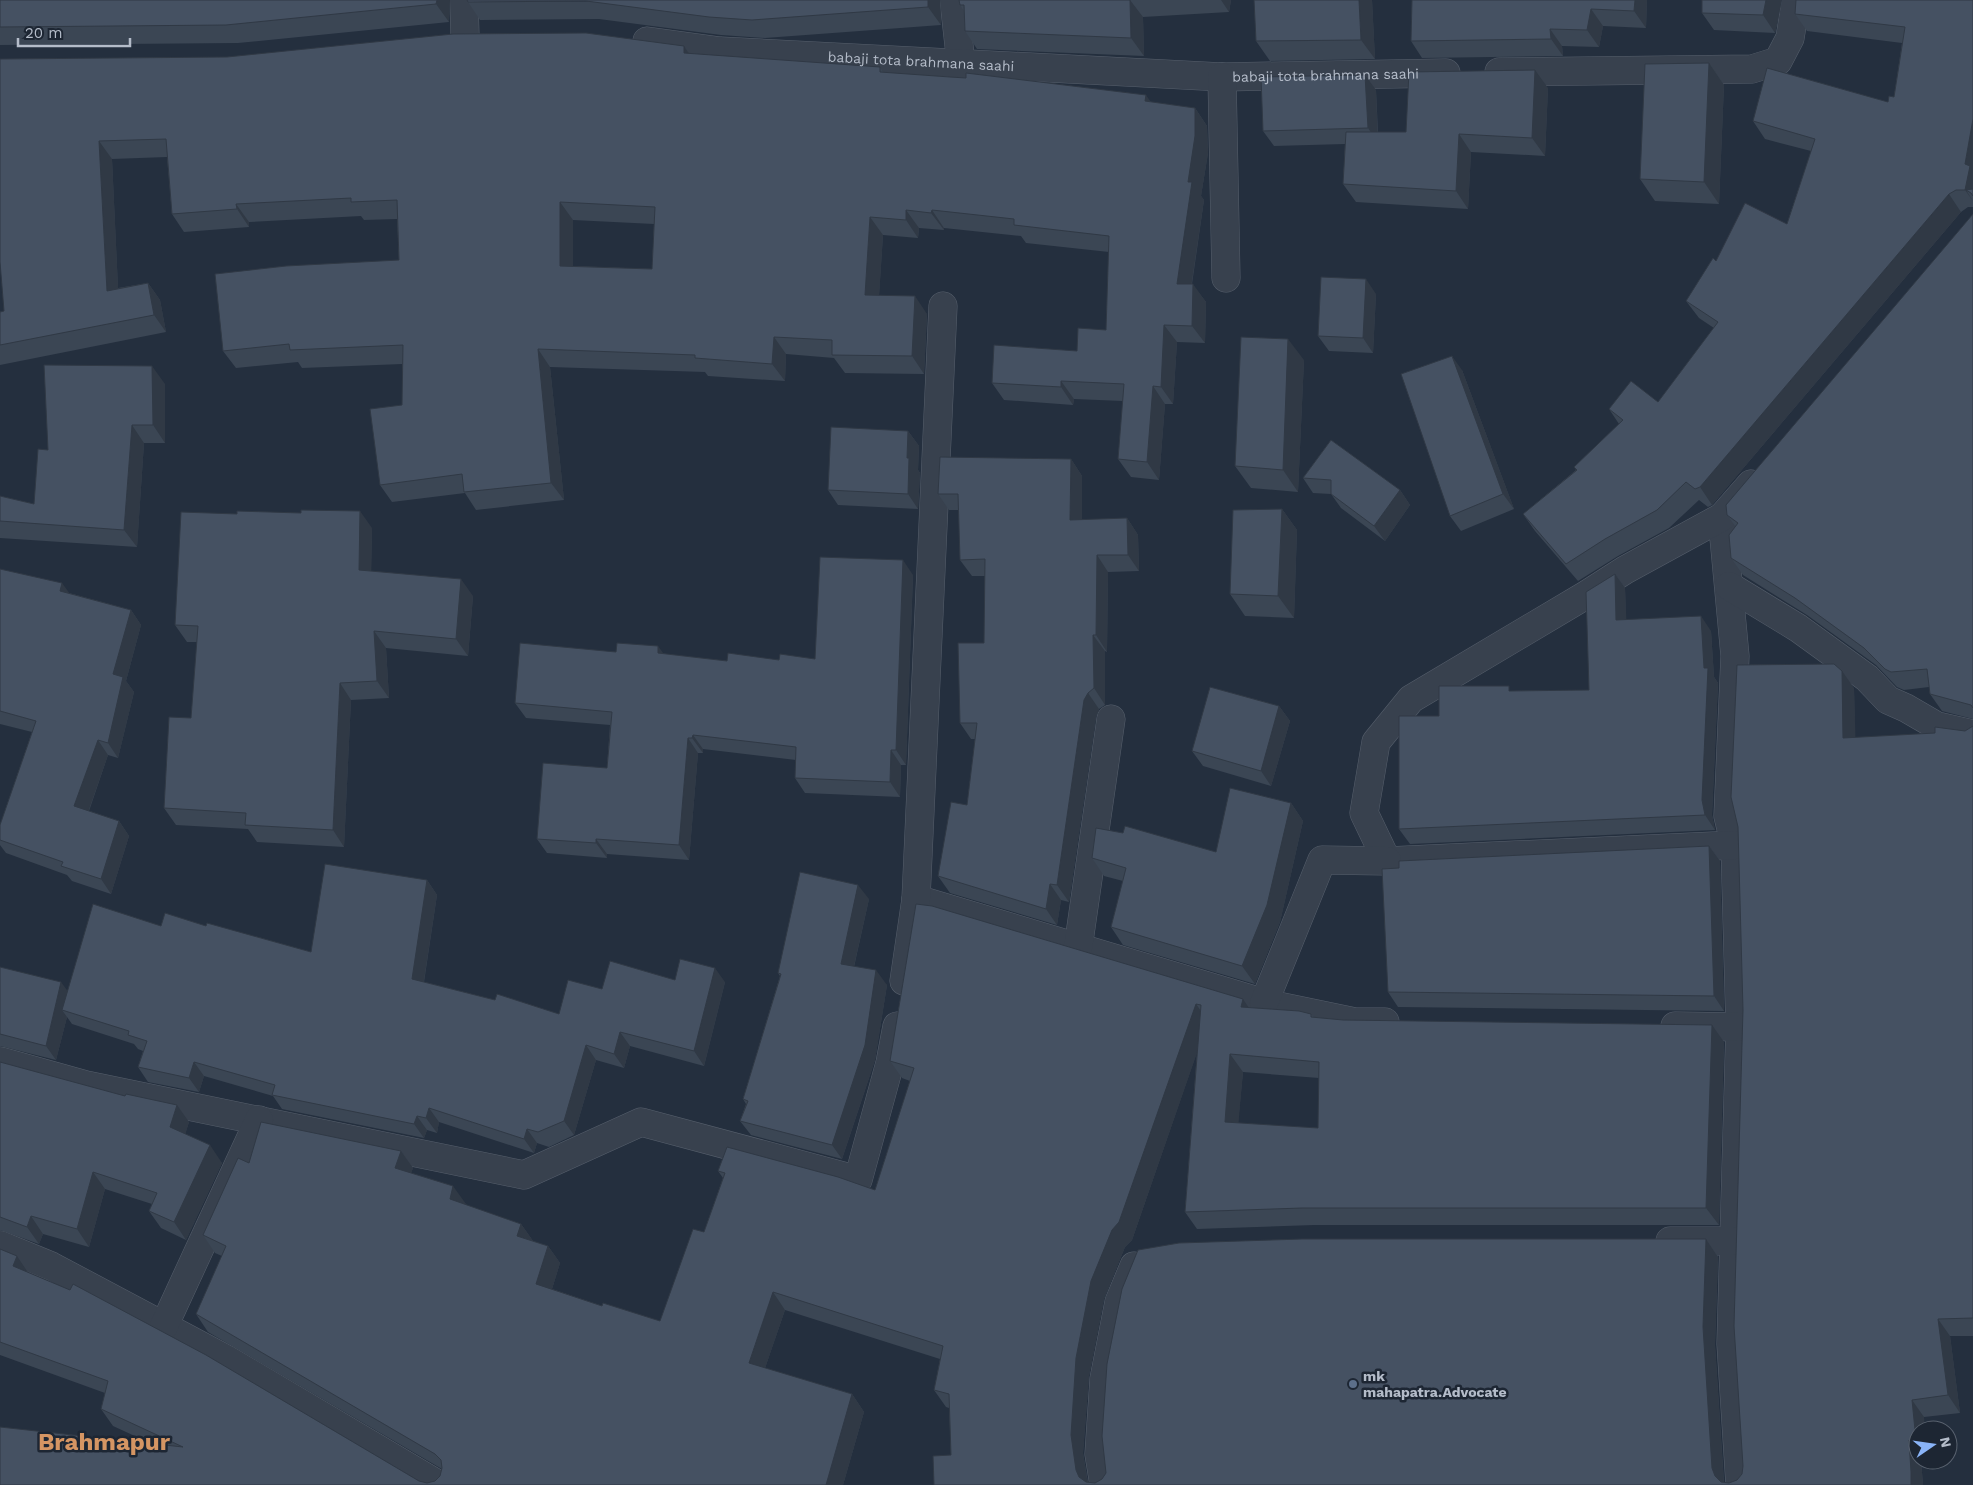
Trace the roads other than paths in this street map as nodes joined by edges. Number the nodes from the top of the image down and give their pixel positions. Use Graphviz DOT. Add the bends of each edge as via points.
graph roads {
  1 [pos="464,0"];
  2 [pos="954,0"];
  3 [pos="1796,0"];
  4 [pos="493,36"];
  5 [pos="618,38"];
  6 [pos="961,64"];
  7 [pos="1222,76"];
  8 [pos="1226,278"];
  9 [pos="943,306"];
  10 [pos="1767,464"];
  11 [pos="1722,517"];
  12 [pos="1728,586"];
  13 [pos="1111,719"];
  14 [pos="1973,734"];
  15 [pos="1735,845"];
  16 [pos="1387,861"];
  17 [pos="916,899"];
  18 [pos="1078,948"];
  19 [pos="1264,1003"];
  20 [pos="1414,1023"];
  21 [pos="1651,1026"];
  22 [pos="1740,1027"];
  23 [pos="0,1061"];
  24 [pos="259,1120"];
  25 [pos="1644,1241"];
  26 [pos="1733,1241"];
  27 [pos="0,1245"];
  28 [pos="1156,1251"];
  29 [pos="164,1326"];
  30 [pos="439,1485"];
  31 [pos="1104,1485"];
  32 [pos="1740,1485"];
  1 -- 4 [label="street" via="455,37"];
  2 -- 6 [label="street"];
  3 -- 7 [label="street, babaji tota brahmana saahi" via="1790,38 1778,61 1752,69"];
  5 -- 6 [label="street, babaji tota brahmana saahi" via="720,51"];
  6 -- 7 [label="street, babaji tota brahmana saahi"];
  7 -- 8 [label="street"];
  9 -- 17 [label="street"];
  10 -- 11 [label="street"];
  11 -- 12 [label="street"];
  11 -- 16 [label="street" via="1625,570 1411,700 1376,742 1364,813"];
  12 -- 14 [label="street" via="1798,628 1866,678 1888,700 1937,726"];
  12 -- 15 [label="street" via="1735,656 1728,816"];
  13 -- 18 [label="street"];
  15 -- 16 [label="street"];
  15 -- 22 [label="street"];
  16 -- 19 [label="street" via="1322,860"];
  17 -- 18 [label="street"];
  17 -- 24 [label="street" via="890,1063 858,1180 641,1122 524,1175"];
  18 -- 19 [label="street"];
  19 -- 20 [label="street" via="1355,1022"];
  21 -- 22 [label="street"];
  22 -- 26 [label="street"];
  23 -- 24 [label="street" via="86,1085"];
  24 -- 29 [label="street"];
  25 -- 26 [label="street"];
  26 -- 32 [label="street" via="1731,1344"];
  27 -- 29 [label="street" via="51,1266"];
  28 -- 31 [label="street" via="1139,1253 1119,1302 1104,1379 1099,1454"];
  29 -- 30 [label="street"];
}
